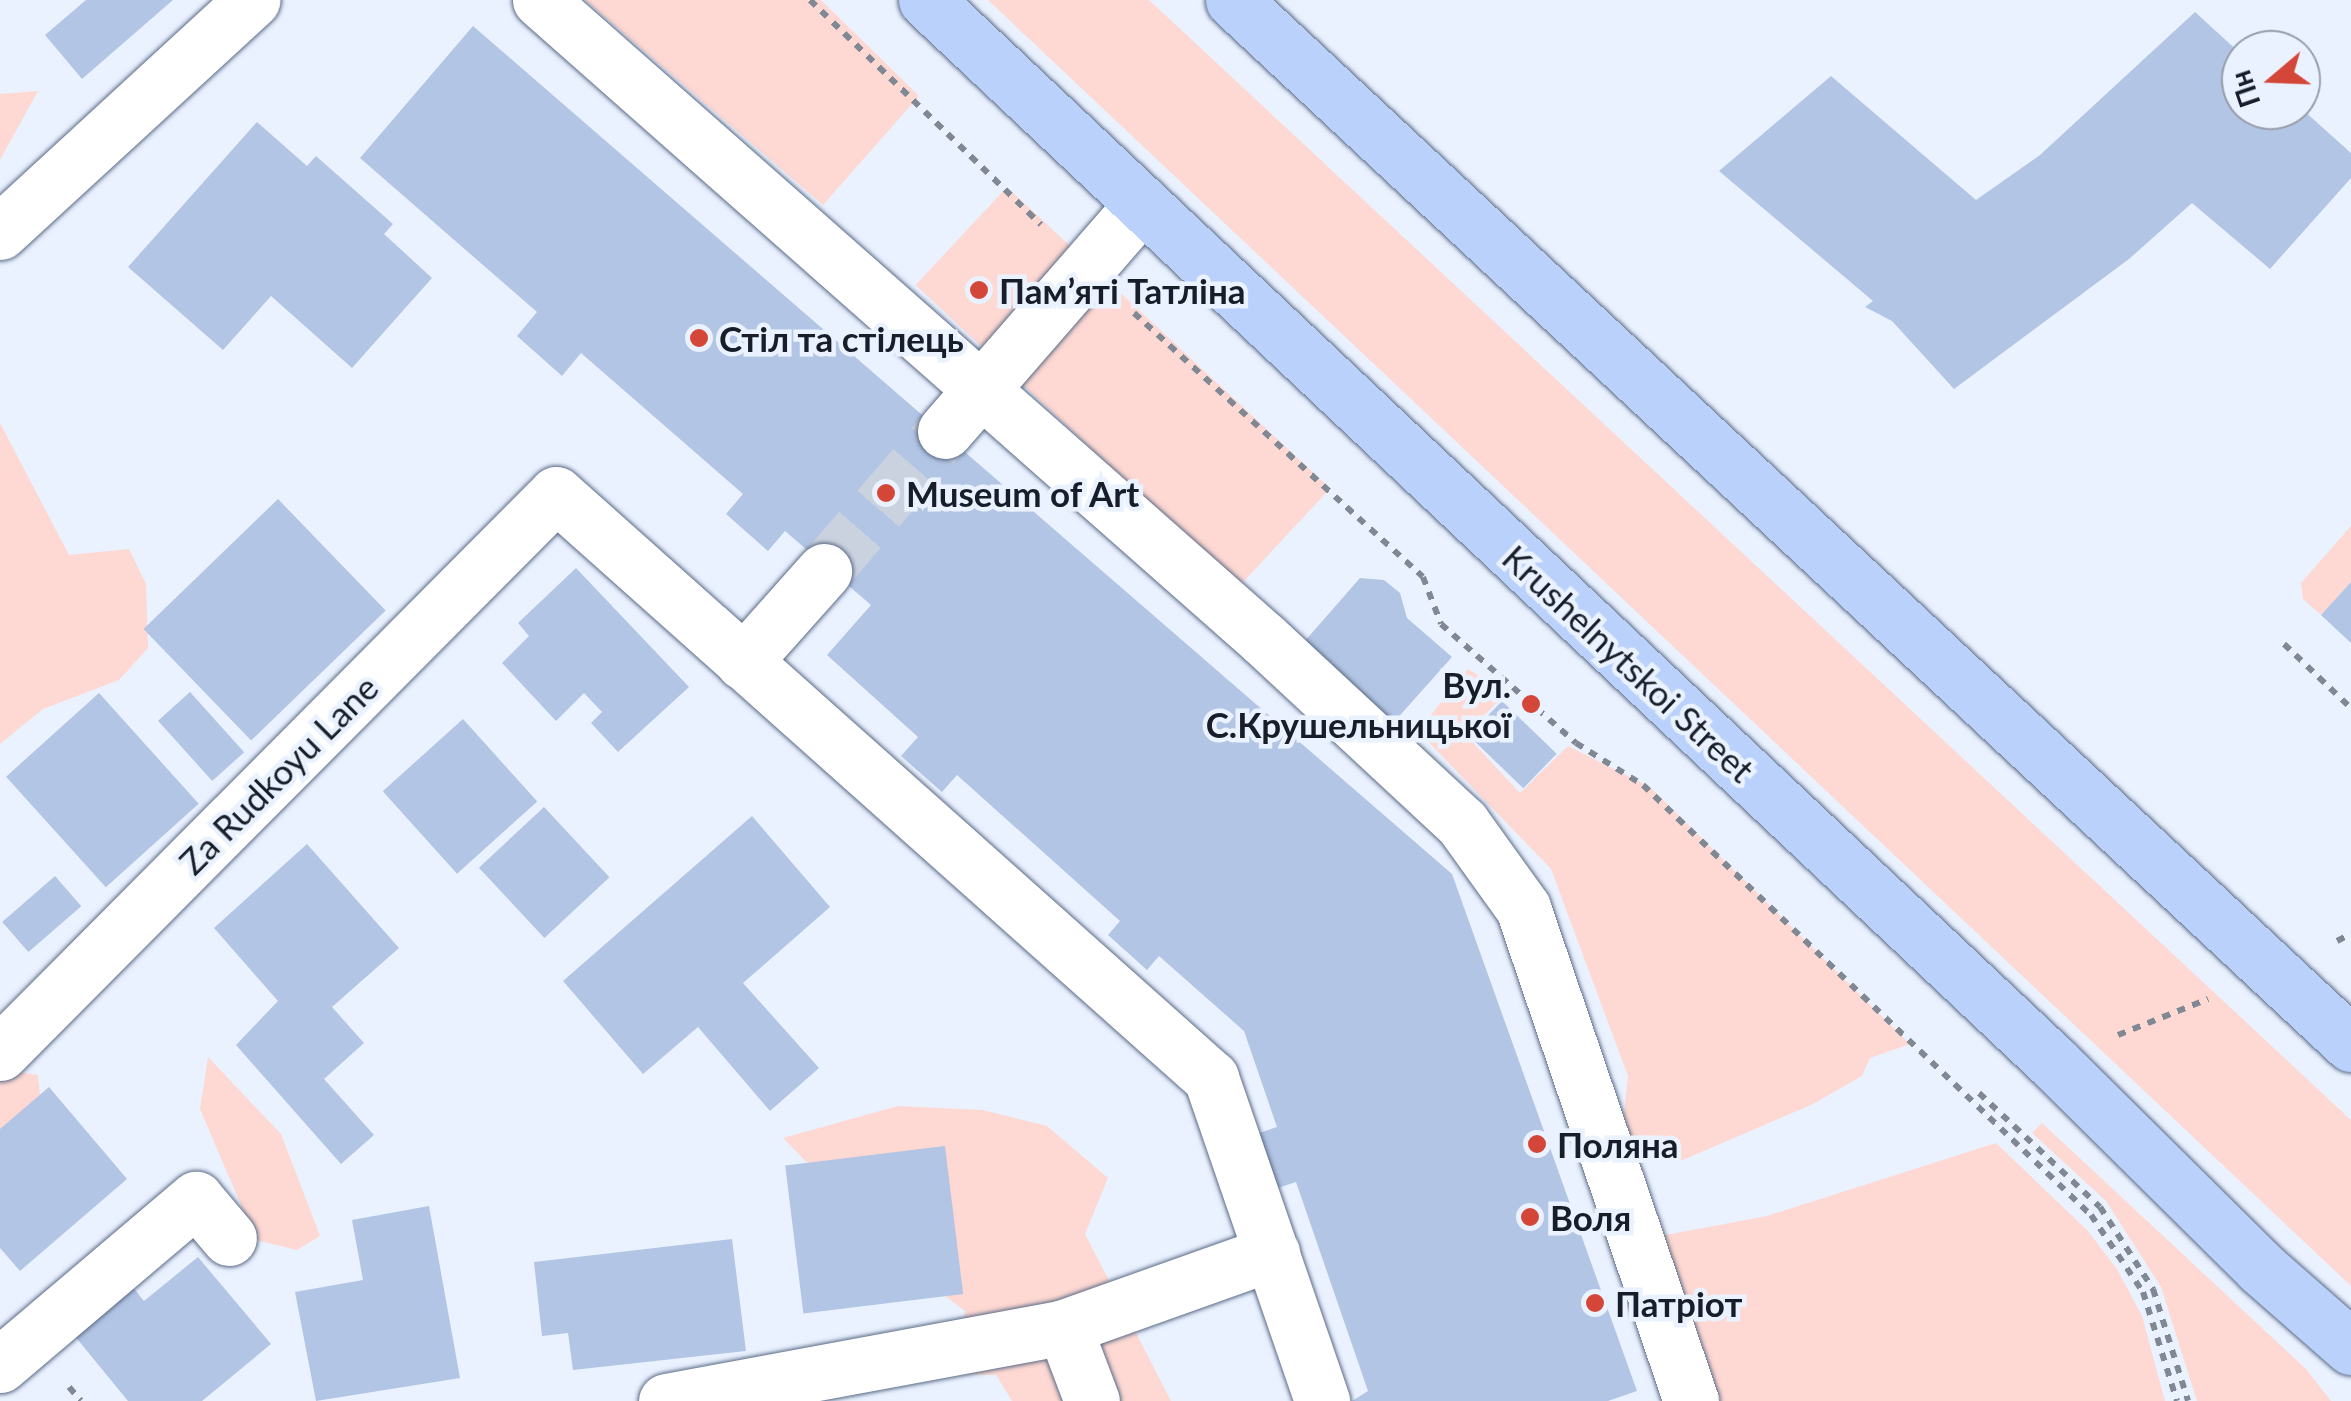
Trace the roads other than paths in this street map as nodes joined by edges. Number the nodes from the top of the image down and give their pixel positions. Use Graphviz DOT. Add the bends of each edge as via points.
graph roads {
  1 [pos="252,0"];
  2 [pos="540,0"];
  3 [pos="926,0"];
  4 [pos="1233,0"];
  5 [pos="1142,204"];
  6 [pos="0,232"];
  7 [pos="982,389"];
  8 [pos="944,431"];
  9 [pos="824,570"];
  10 [pos="744,662"];
  11 [pos="2351,1044"];
  12 [pos="0,1053"];
  13 [pos="229,1238"];
  14 [pos="1272,1253"];
  15 [pos="1064,1327"];
  16 [pos="2346,1344"];
  17 [pos="0,1365"];
  18 [pos="0,1383"];
  19 [pos="14,1401"];
  20 [pos="666,1401"];
  21 [pos="1092,1401"];
  22 [pos="1322,1401"];
  23 [pos="1691,1401"];
  1 -- 6 [label="street"];
  2 -- 7 [label="street"];
  3 -- 5 [label="main road, Krushelnytskoi Street"];
  4 -- 11 [label="main road"];
  5 -- 7 [label="street"];
  5 -- 16 [label="main road, Krushelnytskoi Street"];
  7 -- 8 [label="street"];
  7 -- 23 [label="street" via="1462,823 1523,908"];
  9 -- 10 [label="street"];
  10 -- 12 [label="street, Za Rudkoyu Lane" via="556,494"];
  10 -- 14 [label="street" via="1210,1078"];
  13 -- 17 [label="street" via="196,1198"];
  14 -- 15 [label="street"];
  14 -- 22 [label="street"];
  15 -- 20 [label="street"];
  15 -- 21 [label="street"];
  18 -- 19 [label="street"];
}
